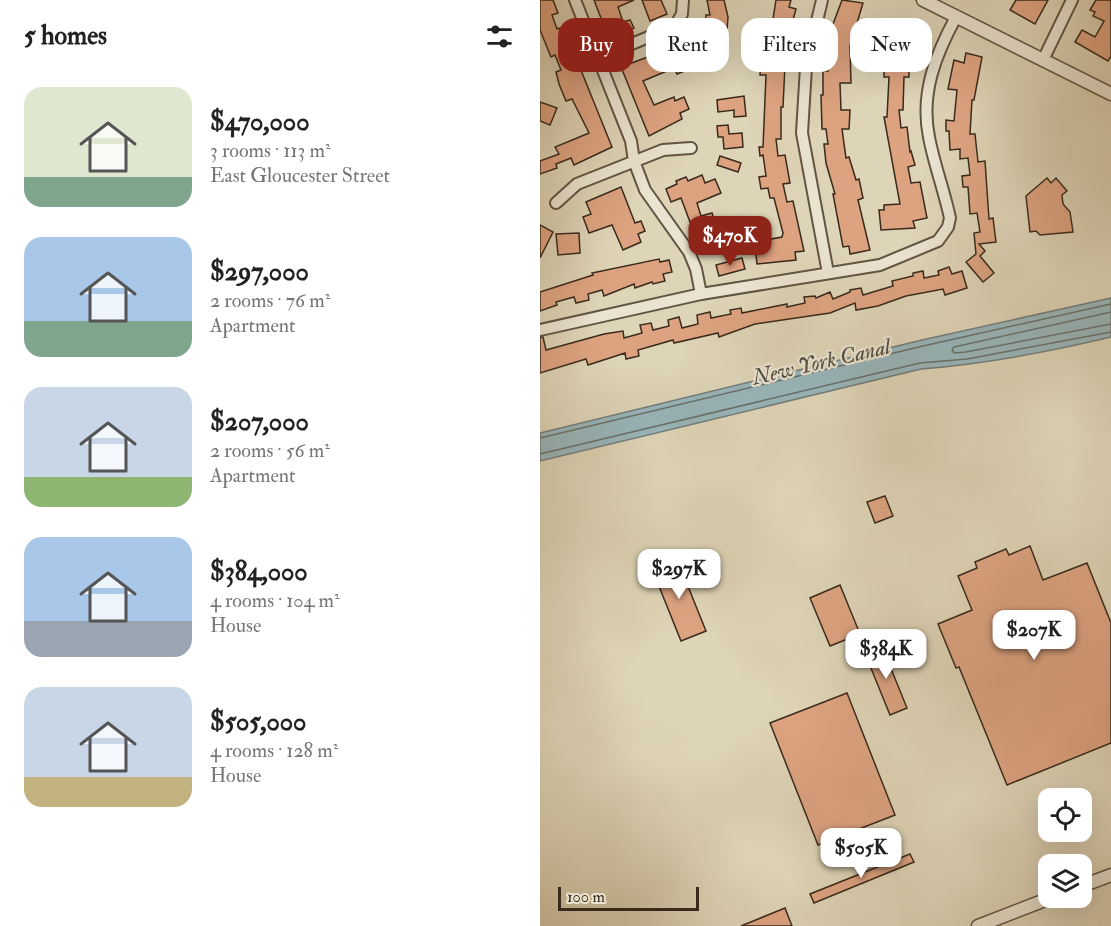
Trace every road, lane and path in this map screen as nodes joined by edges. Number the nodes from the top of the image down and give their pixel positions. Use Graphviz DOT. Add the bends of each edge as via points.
graph roads {
  1 [pos="575,0"];
  2 [pos="683,0"];
  3 [pos="822,0"];
  4 [pos="923,0"];
  5 [pos="1072,0"];
  6 [pos="956,17"];
  7 [pos="582,18"];
  8 [pos="634,43"];
  9 [pos="1043,60"];
  10 [pos="604,72"];
  11 [pos="1111,94"];
  12 [pos="691,148"];
  13 [pos="634,161"];
  14 [pos="556,203"];
  15 [pos="828,273"];
  16 [pos="701,294"];
  17 [pos="540,330"];
  18 [pos="1111,875"];
  19 [pos="1092,882"];
  20 [pos="1038,903"];
  21 [pos="978,926"];
  1 -- 7 [label="street"];
  2 -- 8 [label="street" via="682,14 675,26"];
  3 -- 15 [label="street" via="806,67 802,132"];
  4 -- 6 [label="street"];
  5 -- 9 [label="street"];
  6 -- 9 [label="street"];
  6 -- 15 [label="street" via="936,56 927,108 928,134 950,218 943,237 895,261"];
  9 -- 11 [label="street"];
  10 -- 13 [label="street" via="631,141"];
  12 -- 13 [label="street" via="663,150"];
  13 -- 14 [label="street" via="577,184"];
  13 -- 16 [label="street" via="645,190 689,252"];
  15 -- 16 [label="street"];
  16 -- 17 [label="street"];
  18 -- 19 [label="street"];
  20 -- 21 [label="street"];
}
